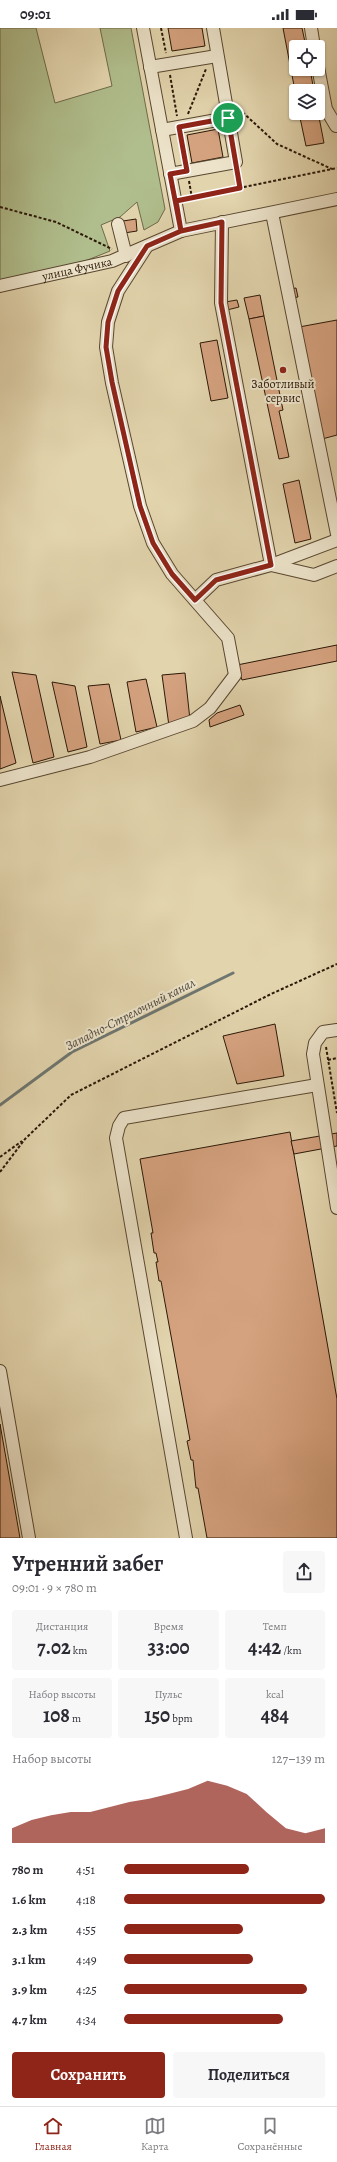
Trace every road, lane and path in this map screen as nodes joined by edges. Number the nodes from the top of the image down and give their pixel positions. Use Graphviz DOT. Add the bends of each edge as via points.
graph roads {
  1 [pos="143,28"];
  2 [pos="161,28"];
  3 [pos="213,28"];
  4 [pos="311,28"];
  5 [pos="313,40"];
  6 [pos="218,56"];
  7 [pos="168,64"];
  8 [pos="150,67"];
  9 [pos="320,76"];
  10 [pos="224,97"];
  11 [pos="228,118"];
  12 [pos="181,126"];
  13 [pos="337,128"];
  14 [pos="162,130"];
  15 [pos="236,162"];
  16 [pos="337,168"];
  17 [pos="332,169"];
  18 [pos="187,171"];
  19 [pos="170,174"];
  20 [pos="240,188"];
  21 [pos="192,198"];
  22 [pos="337,199"];
  23 [pos="176,201"];
  24 [pos="0,207"];
  25 [pos="272,213"];
  26 [pos="222,222"];
  27 [pos="118,224"];
  28 [pos="181,231"];
  29 [pos="147,246"];
  30 [pos="126,256"];
  31 [pos="0,286"];
  32 [pos="337,534"];
  33 [pos="337,540"];
  34 [pos="271,565"];
  35 [pos="337,566"];
  36 [pos="195,600"];
  37 [pos="0,780"];
  38 [pos="337,964"];
  39 [pos="337,1030"];
  40 [pos="323,1032"];
  41 [pos="337,1058"];
  42 [pos="328,1060"];
  43 [pos="317,1085"];
  44 [pos="337,1113"];
  45 [pos="25,1139"];
  46 [pos="0,1157"];
  47 [pos="0,1172"];
  48 [pos="335,1183"];
  49 [pos="337,1208"];
  50 [pos="0,1372"];
  51 [pos="29,1538"];
  52 [pos="186,1538"];
  1 -- 8 [label="street"];
  2 -- 7 [label="path"];
  3 -- 6 [label="street"];
  4 -- 5 [label="street"];
  6 -- 7 [label="street"];
  6 -- 10 [label="street"];
  6 -- 12 [label="path" via="203,72"];
  7 -- 8 [label="street"];
  7 -- 12 [label="path"];
  8 -- 14 [label="street"];
  9 -- 13 [label="street" via="326,109"];
  10 -- 11 [label="street"];
  10 -- 17 [label="path" via="277,144"];
  11 -- 12 [label="street"];
  11 -- 15 [label="street"];
  12 -- 14 [label="street"];
  12 -- 18 [label="path"];
  14 -- 19 [label="street"];
  15 -- 18 [label="street"];
  15 -- 20 [label="path"];
  16 -- 17 [label="path"];
  17 -- 20 [label="path"];
  18 -- 19 [label="street"];
  18 -- 21 [label="path"];
  19 -- 23 [label="street"];
  20 -- 21 [label="path"];
  21 -- 23 [label="path"];
  22 -- 25 [label="street, улица Фучика"];
  23 -- 28 [label="street"];
  24 -- 30 [label="path" via="56,222"];
  25 -- 26 [label="street, улица Фучика"];
  25 -- 32 [label="street"];
  26 -- 28 [label="street, улица Фучика"];
  26 -- 34 [label="street" via="221,303"];
  27 -- 30 [label="street"];
  28 -- 29 [label="street, улица Фучика"];
  29 -- 30 [label="street, улица Фучика"];
  29 -- 36 [label="street" via="118,291 108,322 106,347 140,506 153,543 172,574"];
  30 -- 31 [label="street, улица Фучика"];
  33 -- 34 [label="street"];
  34 -- 35 [label="street" via="314,575"];
  34 -- 36 [label="street" via="216,580"];
  36 -- 37 [label="street" via="228,638 235,675 210,708 193,721 90,757"];
  38 -- 45 [label="path" via="271,994 72,1095"];
  39 -- 40 [label="street"];
  40 -- 42 [label="path"];
  40 -- 43 [label="street" via="315,1043 313,1054"];
  41 -- 42 [label="path"];
  42 -- 44 [label="path"];
  43 -- 48 [label="street"];
  43 -- 52 [label="street" via="124,1118 118,1126 116,1138"];
  45 -- 46 [label="path"];
  45 -- 47 [label="path"];
  48 -- 49 [label="street"];
  50 -- 51 [label="street"];
}
